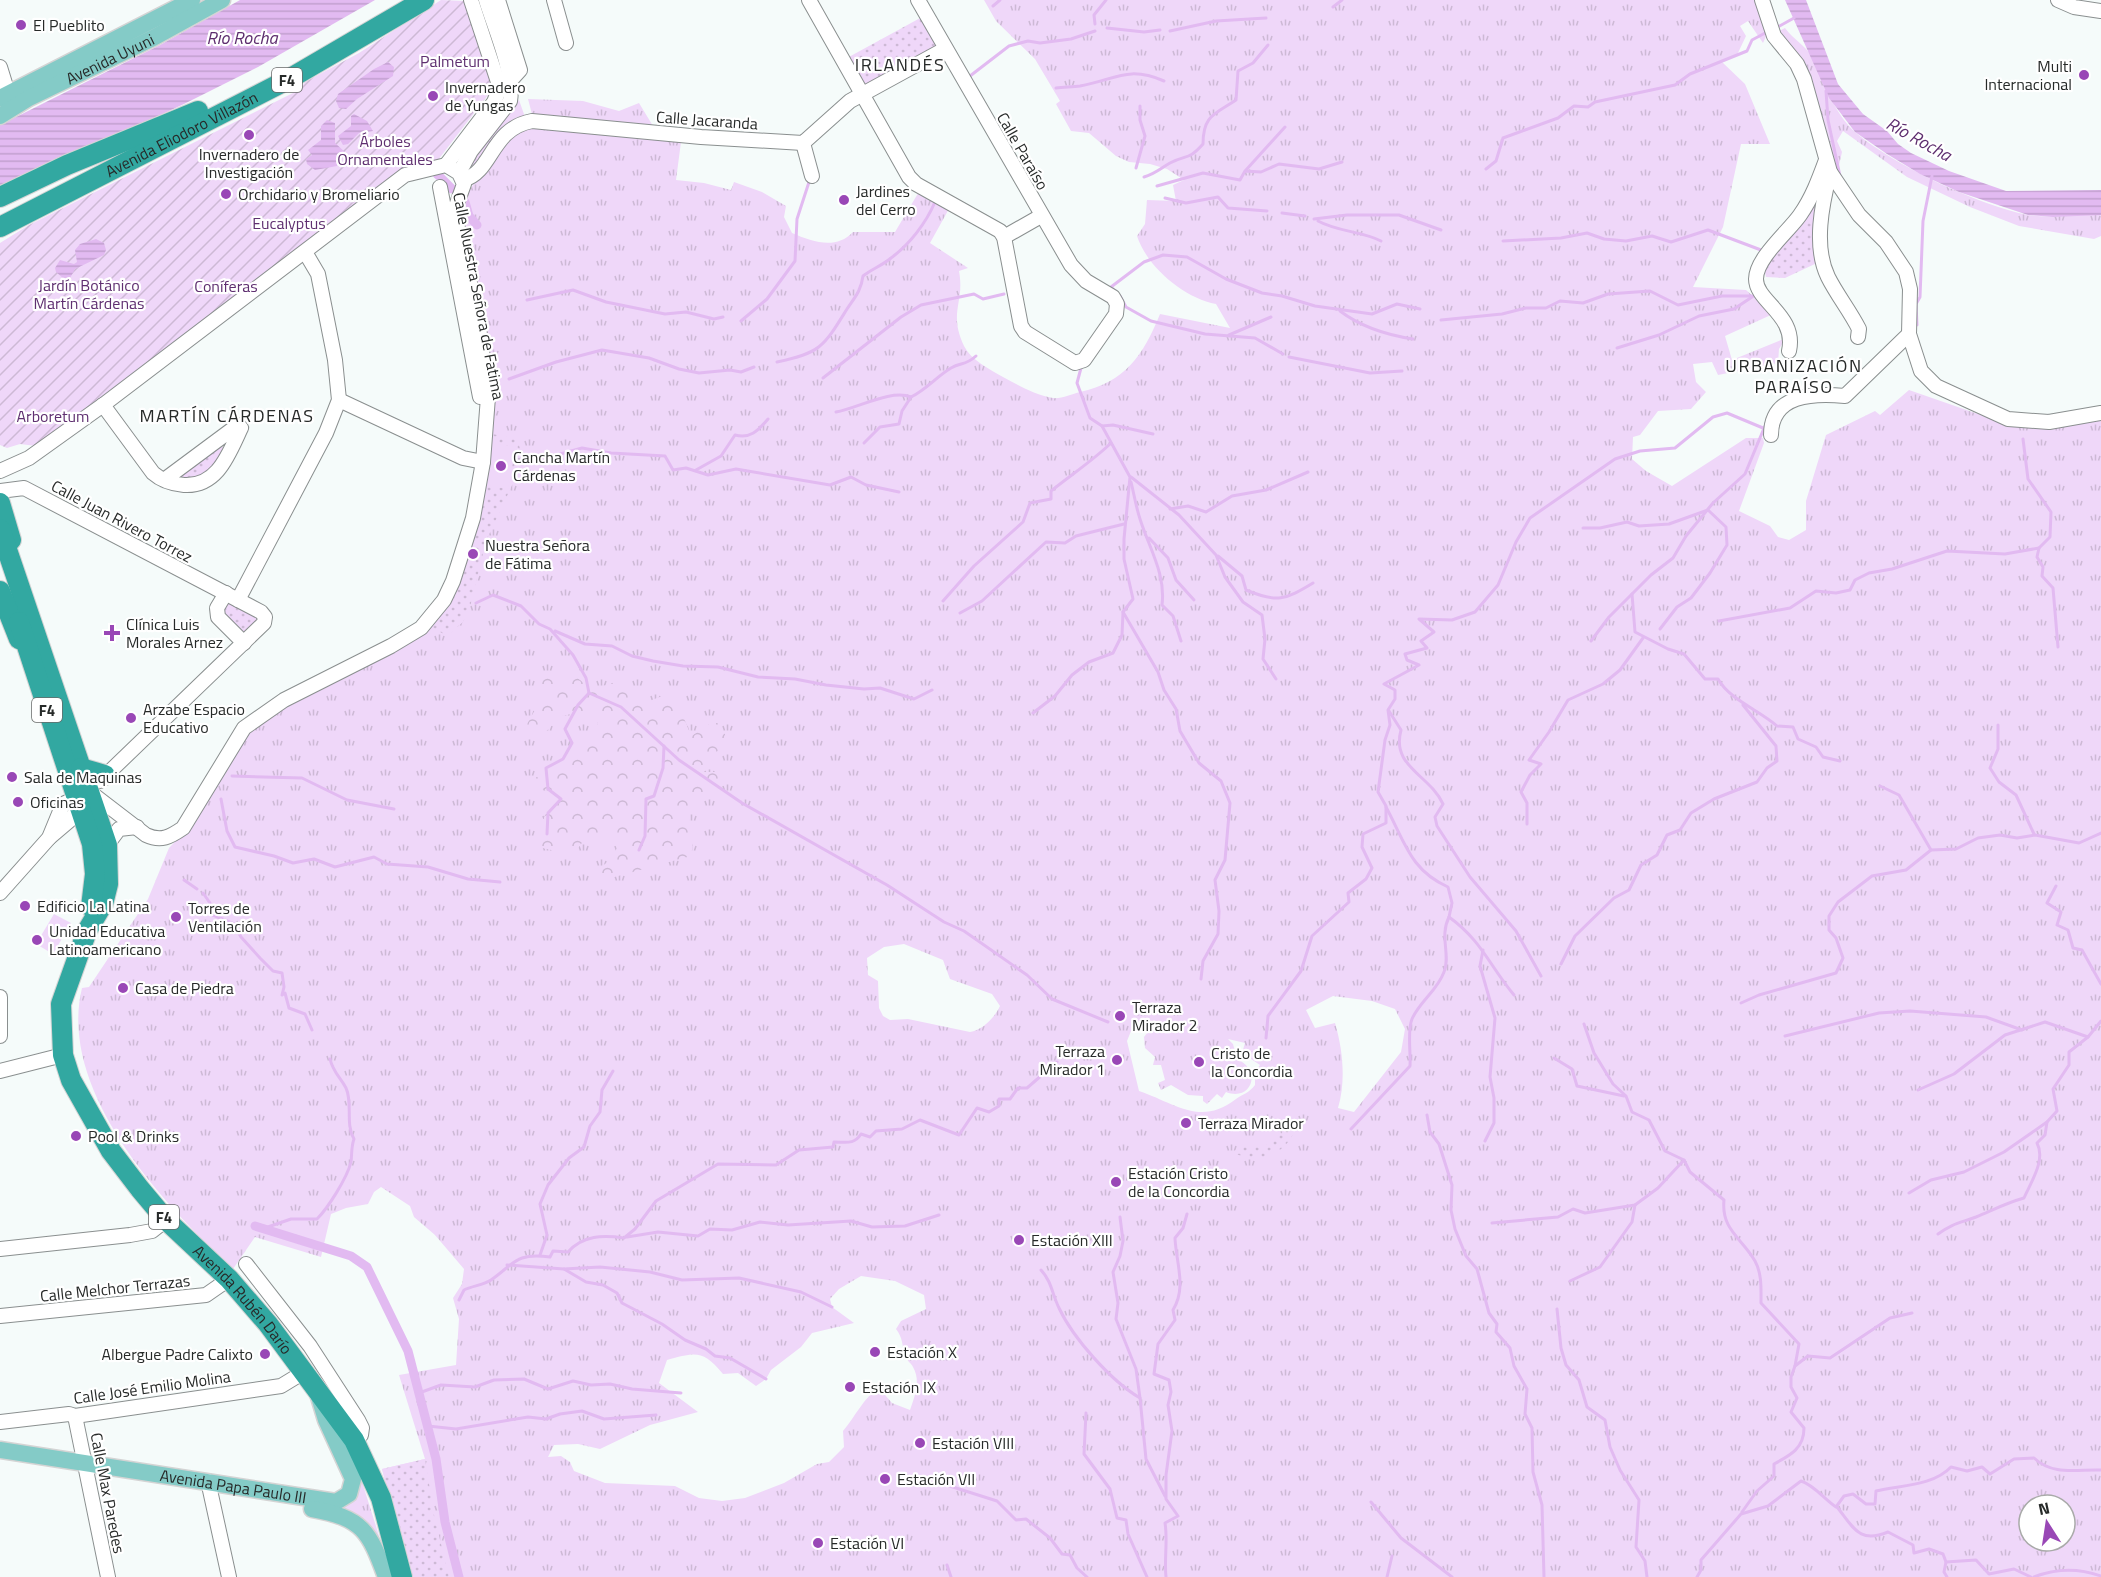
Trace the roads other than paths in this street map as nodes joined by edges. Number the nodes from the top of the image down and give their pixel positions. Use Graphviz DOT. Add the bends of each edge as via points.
graph roads {
  1 [pos="192,0"];
  2 [pos="222,0"];
  3 [pos="403,0"];
  4 [pos="424,0"];
  5 [pos="471,0"];
  6 [pos="486,0"];
  7 [pos="498,0"];
  8 [pos="554,0"];
  9 [pos="809,0"];
  10 [pos="918,0"];
  11 [pos="1762,0"];
  12 [pos="2058,0"];
  13 [pos="2101,11"];
  14 [pos="566,43"];
  15 [pos="945,49"];
  16 [pos="0,67"];
  17 [pos="506,90"];
  18 [pos="863,94"];
  19 [pos="3,96"];
  20 [pos="29,98"];
  21 [pos="0,109"];
  22 [pos="0,116"];
  23 [pos="178,121"];
  24 [pos="803,143"];
  25 [pos="145,153"];
  26 [pos="446,165"];
  27 [pos="1828,166"];
  28 [pos="430,171"];
  29 [pos="812,176"];
  30 [pos="461,181"];
  31 [pos="440,188"];
  32 [pos="0,197"];
  33 [pos="0,207"];
  34 [pos="0,216"];
  35 [pos="1041,216"];
  36 [pos="0,227"];
  37 [pos="1004,237"];
  38 [pos="305,252"];
  39 [pos="1909,334"];
  40 [pos="1858,338"];
  41 [pos="1789,351"];
  42 [pos="339,400"];
  43 [pos="104,405"];
  44 [pos="485,410"];
  45 [pos="2101,413"];
  46 [pos="1771,435"];
  47 [pos="483,462"];
  48 [pos="0,471"];
  49 [pos="164,480"];
  50 [pos="0,491"];
  51 [pos="0,503"];
  52 [pos="0,529"];
  53 [pos="0,562"];
  54 [pos="0,591"];
  55 [pos="232,597"];
  56 [pos="4,612"];
  57 [pos="244,643"];
  58 [pos="34,650"];
  59 [pos="75,769"];
  60 [pos="105,775"];
  61 [pos="77,800"];
  62 [pos="137,827"];
  63 [pos="107,845"];
  64 [pos="0,893"];
  65 [pos="87,931"];
  66 [pos="0,997"];
  67 [pos="0,1036"];
  68 [pos="63,1055"];
  69 [pos="0,1071"];
  70 [pos="166,1220"];
  71 [pos="0,1249"];
  72 [pos="246,1264"];
  73 [pos="229,1279"];
  74 [pos="280,1307"];
  75 [pos="0,1316"];
  76 [pos="268,1324"];
  77 [pos="310,1379"];
  78 [pos="75,1416"];
  79 [pos="0,1422"];
  80 [pos="354,1440"];
  81 [pos="0,1450"];
  82 [pos="0,1461"];
  83 [pos="87,1469"];
  84 [pos="209,1487"];
  85 [pos="108,1577"];
  86 [pos="229,1577"];
  87 [pos="386,1577"];
  88 [pos="402,1577"];
  1 -- 19 [label="main road, Avenida Uyuni"];
  2 -- 20 [label="main road, Avenida Uyuni"];
  3 -- 23 [label="highway, Avenida Eliodoro Villazón / F4" via="281,71"];
  4 -- 25 [label="highway, Avenida Eliodoro Villazón / F4" via="289,79"];
  5 -- 17 [label="street"];
  6 -- 17 [label="street"];
  7 -- 17 [label="street" via="520,70"];
  8 -- 14 [label="street"];
  9 -- 18 [label="street"];
  10 -- 15 [label="street, Calle Paraíso"];
  11 -- 27 [label="street" via="1773,36 1797,64 1804,79"];
  12 -- 13 [label="street"];
  15 -- 18 [label="street"];
  15 -- 35 [label="street, Calle Paraíso"];
  16 -- 19 [label="street"];
  17 -- 26 [label="street"];
  17 -- 30 [label="street, Calle Nuestra Señora de Fatima" via="510,101 471,151"];
  18 -- 24 [label="street"];
  18 -- 37 [label="street" via="909,177"];
  20 -- 21 [label="main road"];
  20 -- 22 [label="main road, Avenida Uyuni"];
  23 -- 32 [label="highway, F4" via="67,165"];
  23 -- 33 [label="highway" via="128,150"];
  24 -- 29 [label="street"];
  24 -- 30 [label="street, Calle Jacaranda" via="532,121 507,131 476,172"];
  25 -- 34 [label="highway"];
  25 -- 36 [label="highway, Avenida Eliodoro Villazón / F4"];
  26 -- 28 [label="street"];
  26 -- 30 [label="street"];
  27 -- 39 [label="street" via="1859,215 1886,242 1906,272 1910,289"];
  27 -- 40 [label="street" via="1821,225 1823,258 1828,276 1859,329"];
  27 -- 41 [label="street" via="1800,215 1758,267 1758,289 1786,326 1792,339"];
  28 -- 31 [label="street, Calle Nuestra Señora de Fatima"];
  28 -- 38 [label="street" via="405,175"];
  30 -- 31 [label="street" via="450,195"];
  30 -- 44 [label="street, Calle Nuestra Señora de Fatima" via="456,219 478,320 488,398"];
  31 -- 44 [label="street, Calle Nuestra Señora de Fatima"];
  35 -- 37 [label="street"];
  35 -- 37 [label="street, Calle Paraíso" via="1071,265 1117,304 1116,314 1084,360 1075,363 1021,326"];
  38 -- 42 [label="street" via="318,274"];
  38 -- 43 [label="street"];
  39 -- 45 [label="street" via="1921,371 1936,386 1971,404 2008,419 2036,422"];
  39 -- 46 [label="street" via="1845,396 1808,396 1783,404 1776,413"];
  42 -- 47 [label="street" via="463,458"];
  42 -- 55 [label="street" via="326,433"];
  43 -- 48 [label="street" via="29,458"];
  43 -- 49 [label="street" via="153,473"];
  44 -- 47 [label="street, Calle Nuestra Señora de Fatima"];
  47 -- 62 [label="street, Calle Nuestra Señora de Fatima" via="462,557 432,618 391,646 284,700 244,728 183,828 155,839"];
  49 -- 49 [label="street" via="188,485 213,477 241,428 238,425"];
  50 -- 55 [label="street, Calle Juan Rivero Torrez" via="24,488"];
  51 -- 58 [label="highway" via="40,626"];
  52 -- 58 [label="highway, F4" via="32,629"];
  53 -- 58 [label="highway, F4"];
  54 -- 56 [label="highway"];
  55 -- 57 [label="street" via="217,608 218,617"];
  55 -- 57 [label="street, Calle Juan Rivero Torrez" via="265,617"];
  56 -- 58 [label="highway" via="16,635"];
  57 -- 60 [label="street"];
  58 -- 59 [label="highway, F4"];
  59 -- 60 [label="highway"];
  59 -- 61 [label="highway, F4"];
  59 -- 61 [label="highway"];
  60 -- 61 [label="street"];
  61 -- 62 [label="street, Calle Nuestra Señora de Fatima"];
  61 -- 63 [label="highway, Avenida Rubén Darío / F4"];
  61 -- 64 [label="street" via="59,832 49,838"];
  61 -- 65 [label="highway, Avenida Rubén Darío / F4" via="94,861"];
  62 -- 63 [label="street" via="119,829"];
  63 -- 65 [label="highway, Avenida Rubén Darío / F4" via="108,884 103,904"];
  65 -- 68 [label="highway, Avenida Rubén Darío / F4" via="61,1004"];
  66 -- 67 [label="street"];
  68 -- 69 [label="street"];
  68 -- 70 [label="highway, Avenida Rubén Darío / F4" via="75,1088 111,1151"];
  70 -- 71 [label="street" via="152,1231 130,1235"];
  70 -- 73 [label="highway, Avenida Rubén Darío / F4"];
  72 -- 74 [label="street"];
  73 -- 75 [label="street, Calle Melchor Terrazas" via="206,1295"];
  73 -- 76 [label="highway, Avenida Rubén Darío / F4"];
  74 -- 76 [label="street"];
  74 -- 80 [label="street" via="358,1420 361,1435"];
  76 -- 77 [label="highway, Avenida Rubén Darío / F4"];
  77 -- 78 [label="street, Calle José Emilio Molina"];
  77 -- 80 [label="highway, Avenida Rubén Darío / F4"];
  77 -- 84 [label="main road, Avenida Papa Paulo III" via="353,1479 346,1497 336,1502"];
  78 -- 79 [label="street, Calle José Emilio Molina"];
  78 -- 83 [label="street, Calle Max Paredes"];
  80 -- 88 [label="highway, Avenida Rubén Darío / F4" via="381,1498"];
  81 -- 83 [label="main road, Avenida Papa Paulo III"];
  82 -- 83 [label="main road, Avenida Papa Paulo III"];
  83 -- 84 [label="main road, Avenida Papa Paulo III"];
  83 -- 85 [label="street, Calle Max Paredes"];
  84 -- 86 [label="street"];
  84 -- 87 [label="main road, Avenida Papa Paulo III" via="355,1521 374,1543"];
}
